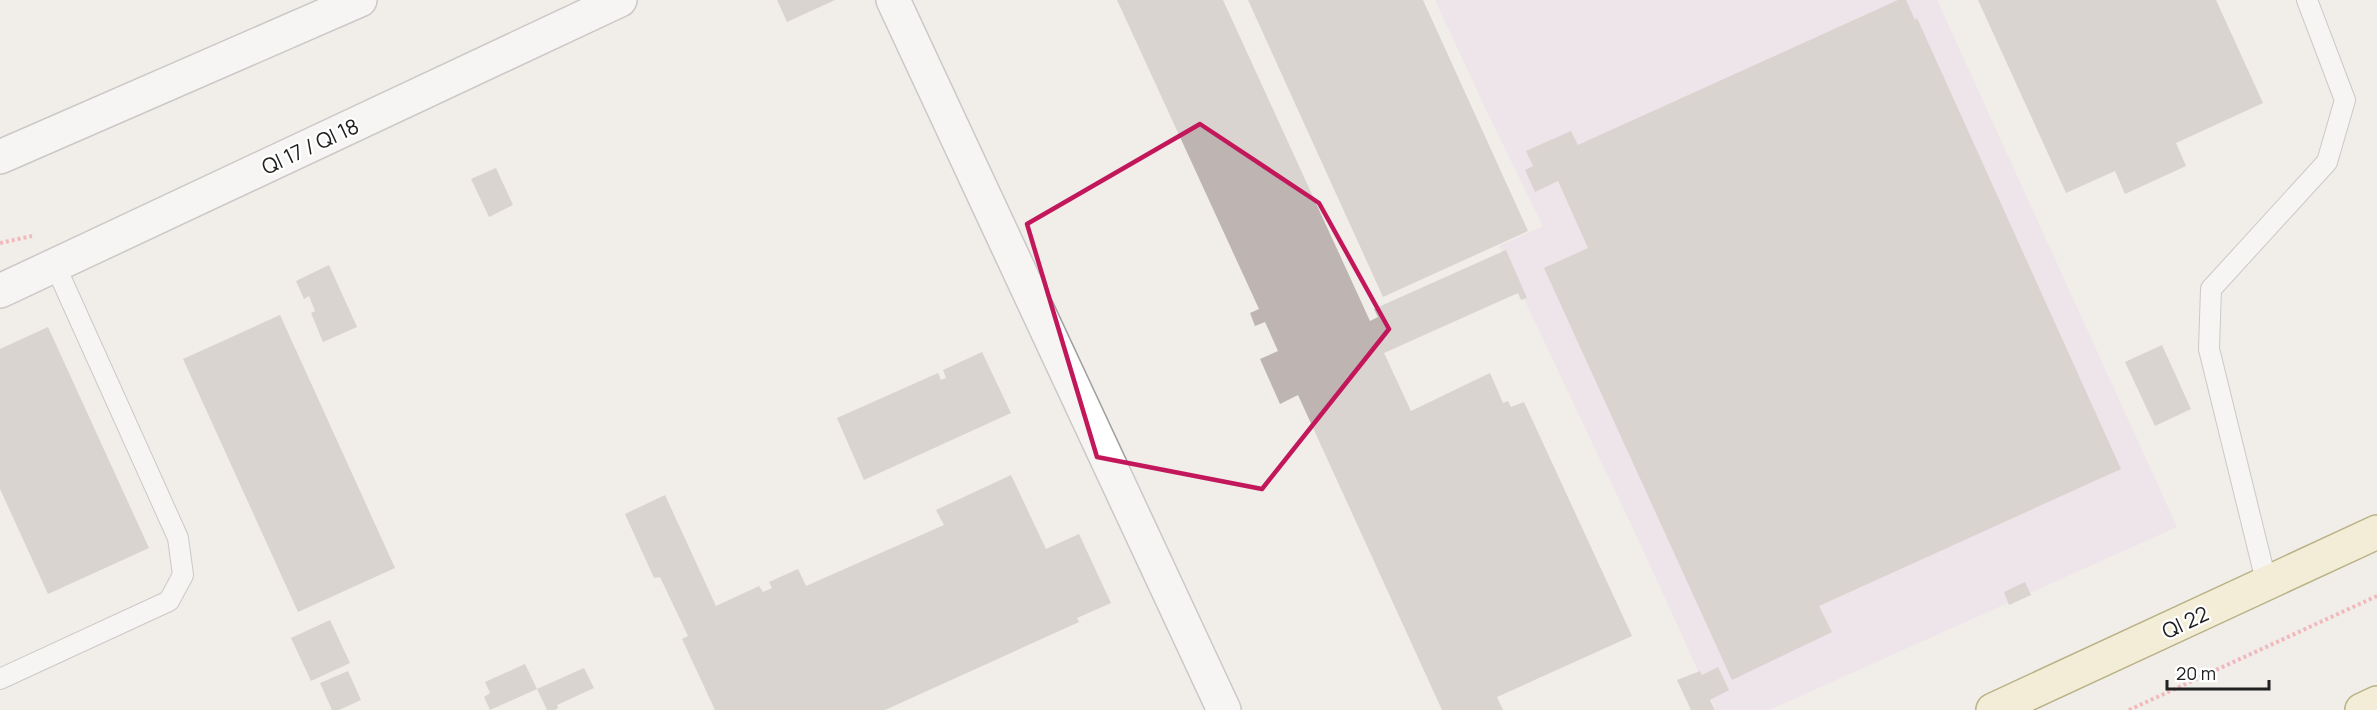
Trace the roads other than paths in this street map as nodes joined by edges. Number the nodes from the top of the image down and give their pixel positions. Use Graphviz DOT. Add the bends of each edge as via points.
graph roads {
  1 [pos="360,0"];
  2 [pos="620,0"];
  3 [pos="893,0"];
  4 [pos="2307,0"];
  5 [pos="0,158"];
  6 [pos="55,265"];
  7 [pos="0,291"];
  8 [pos="2377,532"];
  9 [pos="2266,585"];
  10 [pos="0,680"];
  11 [pos="2377,703"];
  12 [pos="1224,710"];
  13 [pos="1993,710"];
  14 [pos="2362,710"];
  1 -- 5 [label="street"];
  2 -- 6 [label="street, QI 17 / QI 18"];
  3 -- 12 [label="street"];
  4 -- 9 [label="lane" via="2345,100 2327,162 2211,289 2209,349"];
  6 -- 7 [label="street, QI 17 / QI 18"];
  6 -- 10 [label="lane" via="178,538 183,575 169,601"];
  8 -- 9 [label="street, QI 22"];
  9 -- 13 [label="street, QI 22"];
  11 -- 14 [label="street"];
}
